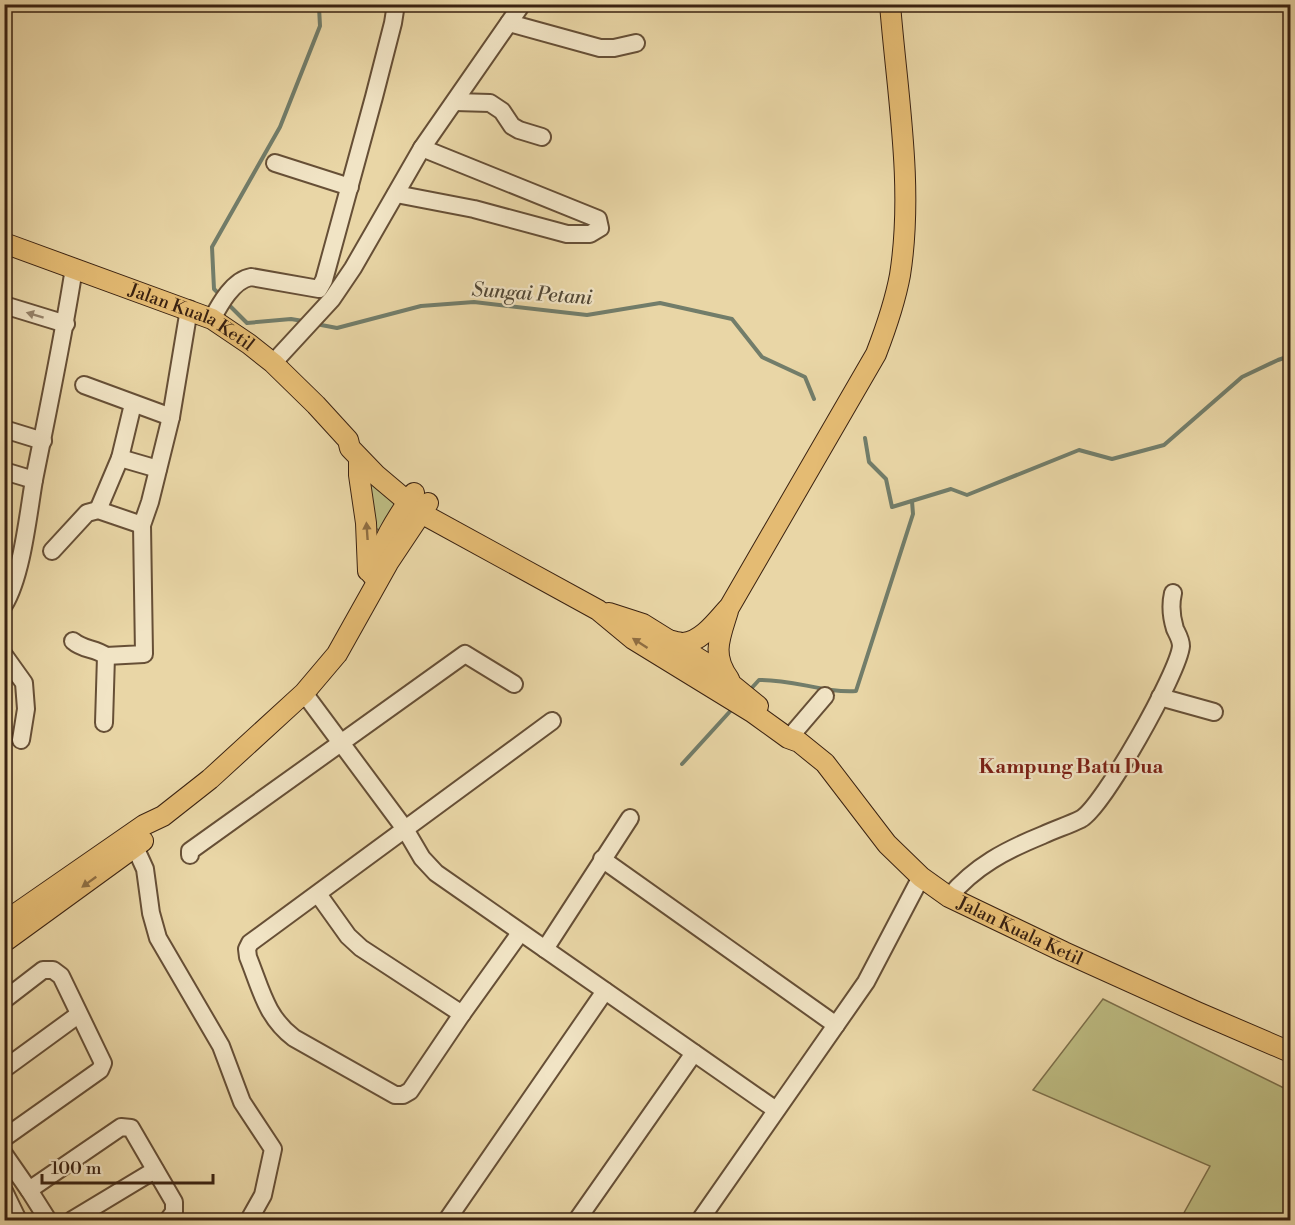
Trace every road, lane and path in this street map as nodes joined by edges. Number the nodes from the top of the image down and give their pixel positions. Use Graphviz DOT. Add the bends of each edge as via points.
graph roads {
  1 [pos="396,4"];
  2 [pos="522,4"];
  3 [pos="890,4"];
  4 [pos="509,23"];
  5 [pos="636,43"];
  6 [pos="456,102"];
  7 [pos="542,137"];
  8 [pos="422,148"];
  9 [pos="275,164"];
  10 [pos="350,187"];
  11 [pos="396,194"];
  12 [pos="4,243"];
  13 [pos="74,268"];
  14 [pos="325,298"];
  15 [pos="4,305"];
  16 [pos="189,309"];
  17 [pos="216,312"];
  18 [pos="66,324"];
  19 [pos="273,363"];
  20 [pos="84,385"];
  21 [pos="133,404"];
  22 [pos="171,417"];
  23 [pos="4,429"];
  24 [pos="348,440"];
  25 [pos="43,441"];
  26 [pos="120,458"];
  27 [pos="359,458"];
  28 [pos="158,469"];
  29 [pos="4,471"];
  30 [pos="34,480"];
  31 [pos="418,503"];
  32 [pos="98,510"];
  33 [pos="142,525"];
  34 [pos="52,551"];
  35 [pos="368,589"];
  36 [pos="1173,593"];
  37 [pos="4,605"];
  38 [pos="598,610"];
  39 [pos="360,614"];
  40 [pos="717,628"];
  41 [pos="668,639"];
  42 [pos="73,641"];
  43 [pos="4,655"];
  44 [pos="106,656"];
  45 [pos="694,666"];
  46 [pos="514,684"];
  47 [pos="733,689"];
  48 [pos="304,693"];
  49 [pos="825,696"];
  50 [pos="1160,697"];
  51 [pos="1214,712"];
  52 [pos="552,721"];
  53 [pos="104,723"];
  54 [pos="797,737"];
  55 [pos="21,740"];
  56 [pos="342,744"];
  57 [pos="163,816"];
  58 [pos="630,819"];
  59 [pos="405,830"];
  60 [pos="135,847"];
  61 [pos="190,855"];
  62 [pos="602,859"];
  63 [pos="921,877"];
  64 [pos="318,894"];
  65 [pos="949,897"];
  66 [pos="4,922"];
  67 [pos="520,933"];
  68 [pos="4,942"];
  69 [pos="545,949"];
  70 [pos="605,991"];
  71 [pos="4,1000"];
  72 [pos="462,1014"];
  73 [pos="78,1015"];
  74 [pos="836,1025"];
  75 [pos="1290,1052"];
  76 [pos="694,1053"];
  77 [pos="4,1069"];
  78 [pos="776,1110"];
  79 [pos="4,1138"];
  80 [pos="4,1154"];
  81 [pos="155,1170"];
  82 [pos="29,1190"];
  83 [pos="4,1191"];
  84 [pos="4,1217"];
  85 [pos="8,1221"];
  86 [pos="18,1221"];
  87 [pos="48,1221"];
  88 [pos="72,1221"];
  89 [pos="168,1221"];
  90 [pos="249,1221"];
  91 [pos="447,1221"];
  92 [pos="577,1221"];
  93 [pos="700,1221"];
  1 -- 10 [label="street"];
  2 -- 4 [label="street"];
  3 -- 40 [label="main road" via="902,130 904,208 900,273 894,300 876,354"];
  4 -- 5 [label="street" via="600,48"];
  4 -- 6 [label="street"];
  6 -- 7 [label="street" via="490,103 502,111 512,126"];
  6 -- 8 [label="street"];
  8 -- 11 [label="street"];
  8 -- 11 [label="street" via="598,219 600,228 590,234 567,234 474,209"];
  9 -- 10 [label="street"];
  10 -- 14 [label="street" via="324,280"];
  11 -- 14 [label="street" via="354,268"];
  12 -- 13 [label="main road, Jalan Kuala Ketil"];
  13 -- 16 [label="main road, Jalan Kuala Ketil"];
  13 -- 18 [label="street"];
  14 -- 17 [label="street" via="252,277 235,286"];
  14 -- 19 [label="street" via="304,330"];
  18 -- 15 [label="street, one-way"];
  16 -- 17 [label="main road, Jalan Kuala Ketil"];
  16 -- 22 [label="street"];
  17 -- 19 [label="main road, Jalan Kuala Ketil"];
  18 -- 25 [label="street"];
  19 -- 24 [label="main road, Jalan Kuala Ketil"];
  20 -- 21 [label="street"];
  21 -- 22 [label="street"];
  21 -- 26 [label="street"];
  22 -- 28 [label="street"];
  23 -- 25 [label="street"];
  24 -- 27 [label="main road, Jalan Kuala Ketil"];
  24 -- 31 [label="main road, Jalan Kuala Ketil"];
  25 -- 30 [label="street"];
  26 -- 28 [label="street"];
  26 -- 32 [label="street"];
  27 -- 31 [label="main road, Jalan Kuala Ketil"];
  35 -- 27 [label="main road, one-way"];
  28 -- 33 [label="street"];
  29 -- 30 [label="street"];
  30 -- 37 [label="street" via="12,593"];
  31 -- 35 [label="main road" via="391,528"];
  31 -- 38 [label="main road, Jalan Kuala Ketil" via="486,550"];
  31 -- 39 [label="main road"];
  32 -- 33 [label="street"];
  32 -- 34 [label="street" via="87,513"];
  33 -- 44 [label="street" via="144,655"];
  35 -- 39 [label="main road"];
  36 -- 50 [label="street" via="1170,612 1181,643 1173,672"];
  38 -- 41 [label="main road, Jalan Kuala Ketil" via="643,624"];
  45 -- 38 [label="main road, Jalan Kuala Ketil, one-way" via="633,639"];
  39 -- 48 [label="main road" via="337,654"];
  40 -- 41 [label="main road" via="683,643"];
  40 -- 45 [label="main road"];
  40 -- 47 [label="main road" via="718,661"];
  41 -- 45 [label="main road, Jalan Kuala Ketil"];
  42 -- 44 [label="street"];
  43 -- 55 [label="street" via="24,682 26,709"];
  44 -- 53 [label="street"];
  45 -- 47 [label="main road, Jalan Kuala Ketil"];
  46 -- 56 [label="street" via="466,654"];
  47 -- 54 [label="main road, Jalan Kuala Ketil" via="788,738"];
  48 -- 56 [label="street"];
  48 -- 57 [label="main road" via="210,779"];
  49 -- 54 [label="street"];
  50 -- 51 [label="street"];
  50 -- 65 [label="street" via="1097,804 1084,818 983,864"];
  52 -- 59 [label="street"];
  54 -- 63 [label="main road, Jalan Kuala Ketil" via="825,763 887,844"];
  56 -- 59 [label="street"];
  56 -- 61 [label="street" via="190,851"];
  57 -- 60 [label="main road" via="154,832"];
  57 -- 66 [label="main road" via="144,825"];
  58 -- 62 [label="street"];
  59 -- 64 [label="street"];
  59 -- 67 [label="street" via="436,873"];
  60 -- 68 [label="main road, one-way"];
  60 -- 90 [label="street" via="145,868 158,938 221,1046 242,1102 273,1149 262,1195"];
  62 -- 69 [label="street"];
  62 -- 74 [label="street"];
  63 -- 65 [label="main road, Jalan Kuala Ketil"];
  63 -- 74 [label="street" via="866,982"];
  64 -- 72 [label="street" via="361,948"];
  64 -- 72 [label="street" via="247,949 270,1014 280,1028 394,1095 404,1095"];
  65 -- 75 [label="main road, Jalan Kuala Ketil"];
  67 -- 69 [label="street"];
  67 -- 72 [label="street"];
  69 -- 70 [label="street"];
  70 -- 76 [label="street"];
  70 -- 91 [label="street"];
  71 -- 73 [label="street" via="43,970 53,970 61,976"];
  73 -- 77 [label="street"];
  73 -- 79 [label="street" via="103,1063 101,1068"];
  74 -- 78 [label="street"];
  76 -- 78 [label="street"];
  76 -- 92 [label="street"];
  78 -- 93 [label="street"];
  80 -- 82 [label="street"];
  81 -- 82 [label="street" via="135,1131 124,1125"];
  81 -- 88 [label="street"];
  81 -- 89 [label="street" via="174,1202 174,1212"];
  82 -- 87 [label="street"];
  83 -- 86 [label="street"];
  84 -- 85 [label="street"];
}
